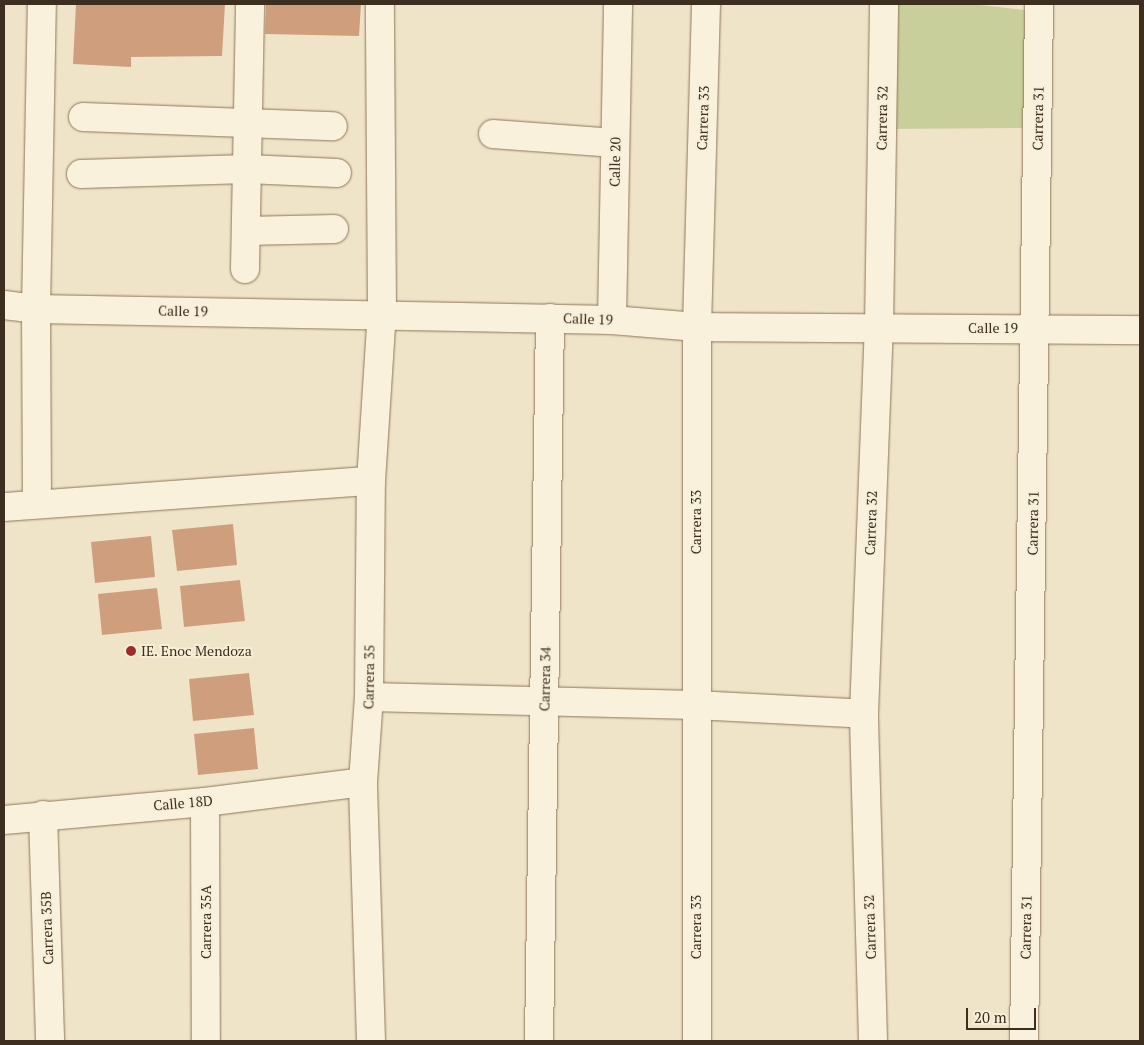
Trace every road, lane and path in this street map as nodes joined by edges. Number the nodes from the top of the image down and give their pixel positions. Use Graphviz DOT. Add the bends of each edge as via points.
graph roads {
  1 [pos="42,4"];
  2 [pos="250,4"];
  3 [pos="380,4"];
  4 [pos="618,4"];
  5 [pos="706,4"];
  6 [pos="884,4"];
  7 [pos="1039,4"];
  8 [pos="83,117"];
  9 [pos="248,124"];
  10 [pos="332,126"];
  11 [pos="493,134"];
  12 [pos="615,143"];
  13 [pos="247,169"];
  14 [pos="337,173"];
  15 [pos="81,174"];
  16 [pos="334,229"];
  17 [pos="246,231"];
  18 [pos="245,269"];
  19 [pos="4,305"];
  20 [pos="36,309"];
  21 [pos="382,313"];
  22 [pos="550,318"];
  23 [pos="612,320"];
  24 [pos="697,327"];
  25 [pos="879,327"];
  26 [pos="1036,328"];
  27 [pos="1140,330"];
  28 [pos="371,481"];
  29 [pos="38,502"];
  30 [pos="4,507"];
  31 [pos="370,697"];
  32 [pos="544,701"];
  33 [pos="695,705"];
  34 [pos="864,714"];
  35 [pos="363,782"];
  36 [pos="205,802"];
  37 [pos="43,815"];
  38 [pos="4,820"];
  39 [pos="50,1041"];
  40 [pos="206,1041"];
  41 [pos="371,1041"];
  42 [pos="540,1041"];
  43 [pos="697,1041"];
  44 [pos="873,1041"];
  45 [pos="1024,1041"];
  1 -- 20 [label="street"];
  2 -- 9 [label="street"];
  3 -- 21 [label="street, Carrera 35"];
  4 -- 12 [label="street, Calle 20"];
  5 -- 24 [label="street, Carrera 33"];
  6 -- 25 [label="street, Carrera 32"];
  7 -- 26 [label="street, Carrera 31"];
  8 -- 9 [label="street"];
  9 -- 10 [label="street"];
  9 -- 13 [label="street"];
  11 -- 12 [label="street"];
  12 -- 23 [label="street, Calle 20"];
  13 -- 14 [label="street"];
  13 -- 15 [label="street"];
  13 -- 17 [label="street"];
  16 -- 17 [label="street"];
  17 -- 18 [label="street"];
  19 -- 20 [label="street, Calle 19"];
  20 -- 21 [label="street, Calle 19"];
  20 -- 29 [label="street"];
  21 -- 22 [label="street, Calle 19"];
  21 -- 28 [label="street, Carrera 35"];
  22 -- 23 [label="street, Calle 19"];
  22 -- 32 [label="street, Carrera 34"];
  23 -- 24 [label="street, Calle 19"];
  24 -- 25 [label="street, Calle 19"];
  24 -- 33 [label="street, Carrera 33"];
  25 -- 26 [label="street, Calle 19"];
  25 -- 34 [label="street, Carrera 32"];
  26 -- 27 [label="street, Calle 19"];
  26 -- 45 [label="street, Carrera 31"];
  28 -- 29 [label="street"];
  28 -- 31 [label="street, Carrera 35"];
  29 -- 30 [label="street"];
  31 -- 32 [label="street"];
  31 -- 35 [label="street, Carrera 35"];
  32 -- 33 [label="street"];
  32 -- 42 [label="street, Carrera 34"];
  33 -- 34 [label="street"];
  33 -- 43 [label="street, Carrera 33"];
  34 -- 44 [label="street, Carrera 32"];
  35 -- 36 [label="street, Calle 18D"];
  35 -- 41 [label="street, Carrera 35"];
  36 -- 37 [label="street, Calle 18D"];
  36 -- 40 [label="street, Carrera 35A"];
  37 -- 38 [label="street, Calle 18D"];
  37 -- 39 [label="street, Carrera 35B"];
}
